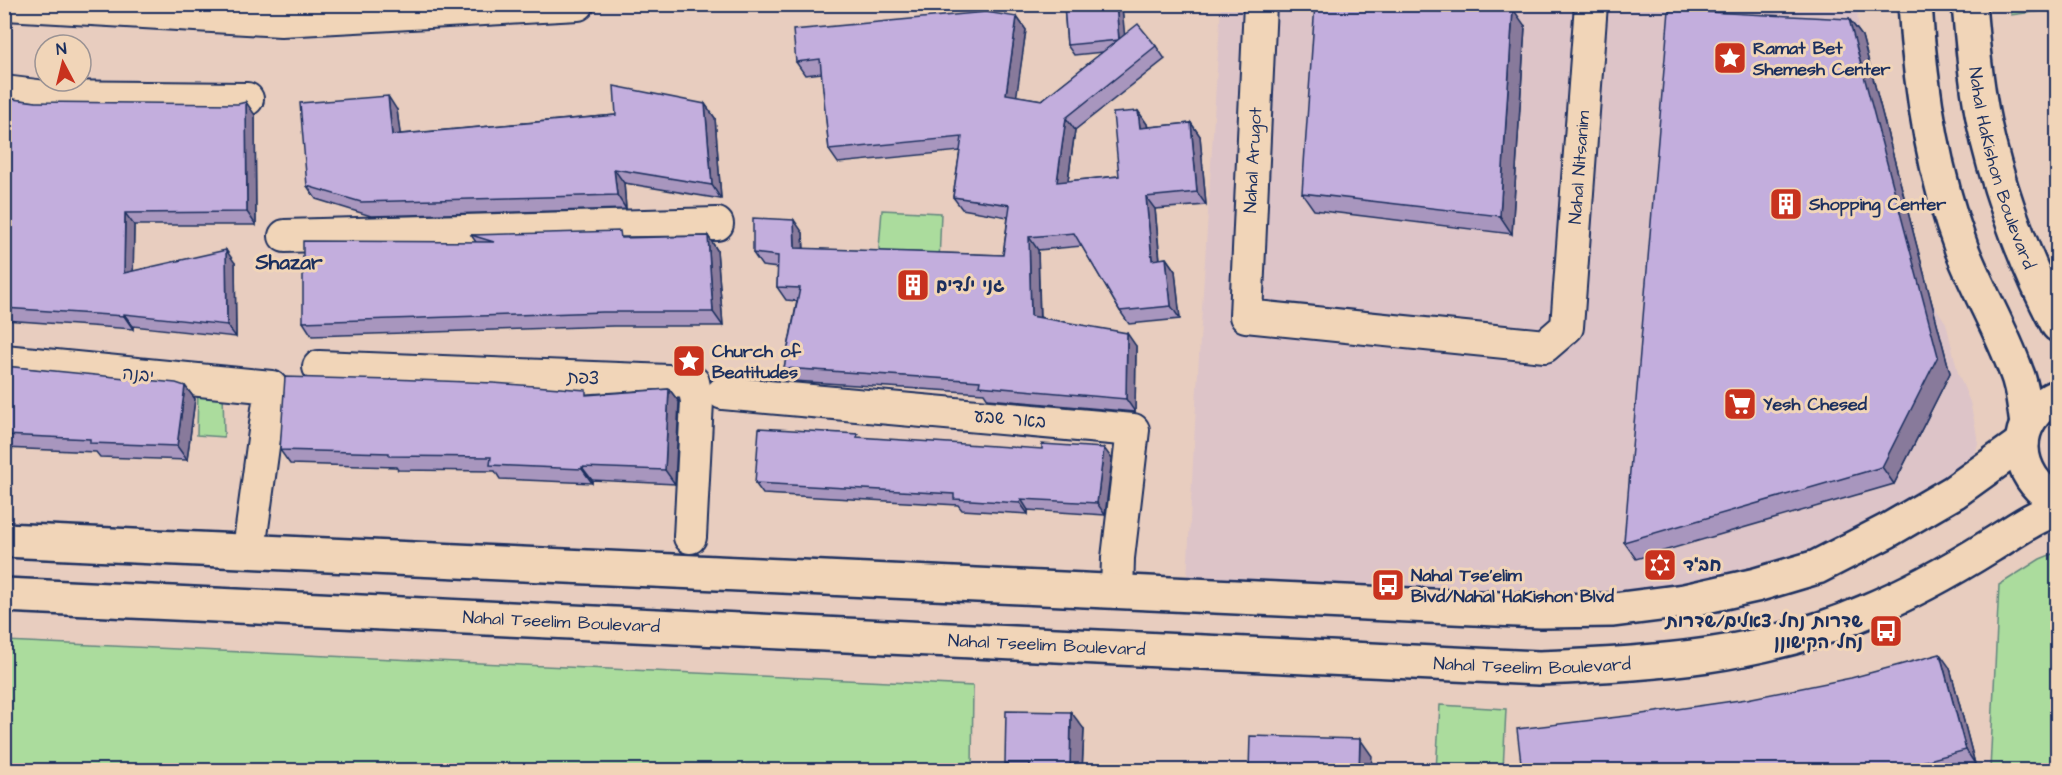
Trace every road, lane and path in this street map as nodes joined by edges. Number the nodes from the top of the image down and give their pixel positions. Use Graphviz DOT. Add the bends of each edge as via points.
graph roads {
  1 [pos="6,4"];
  2 [pos="578,4"];
  3 [pos="1260,4"];
  4 [pos="1915,4"];
  5 [pos="1969,4"];
  6 [pos="1587,5"];
  7 [pos="319,11"];
  8 [pos="4,92"];
  9 [pos="247,99"];
  10 [pos="717,224"];
  11 [pos="285,236"];
  12 [pos="2058,325"];
  13 [pos="1567,327"];
  14 [pos="4,361"];
  15 [pos="319,367"];
  16 [pos="723,393"];
  17 [pos="2058,396"];
  18 [pos="2025,434"];
  19 [pos="2058,501"];
  20 [pos="2058,509"];
  21 [pos="690,537"];
  22 [pos="4,540"];
  23 [pos="249,550"];
  24 [pos="1117,592"];
  25 [pos="4,595"];
  1 -- 7 [label="street" via="281,20"];
  2 -- 7 [label="street"];
  3 -- 13 [label="street, Nahal Arugot" via="1246,316 1545,346"];
  4 -- 18 [label="main road" via="1924,90 1945,198 1963,251 2016,370"];
  5 -- 12 [label="main road, Nahal HaKishon Boulevard" via="1974,60 1996,172 2034,275"];
  6 -- 13 [label="street, Nahal Nitsanim"];
  8 -- 9 [label="street" via="45,97"];
  10 -- 11 [label="street"];
  14 -- 23 [label="street, יבנה" via="271,387"];
  15 -- 21 [label="street, צפת" via="693,382 697,401"];
  16 -- 24 [label="street, באר שבע" via="1133,430"];
  17 -- 18 [label="main road" via="2036,410"];
  18 -- 19 [label="main road" via="2023,459 2028,474 2037,487"];
  18 -- 24 [label="main road" via="1954,492 1817,567 1684,601 1613,610 1541,611"];
  20 -- 25 [label="main road, Nahal Tseelim Boulevard" via="2026,522 1989,547 1864,613 1773,644 1616,665 1527,668"];
  22 -- 23 [label="main road"];
  23 -- 24 [label="main road"];
}
